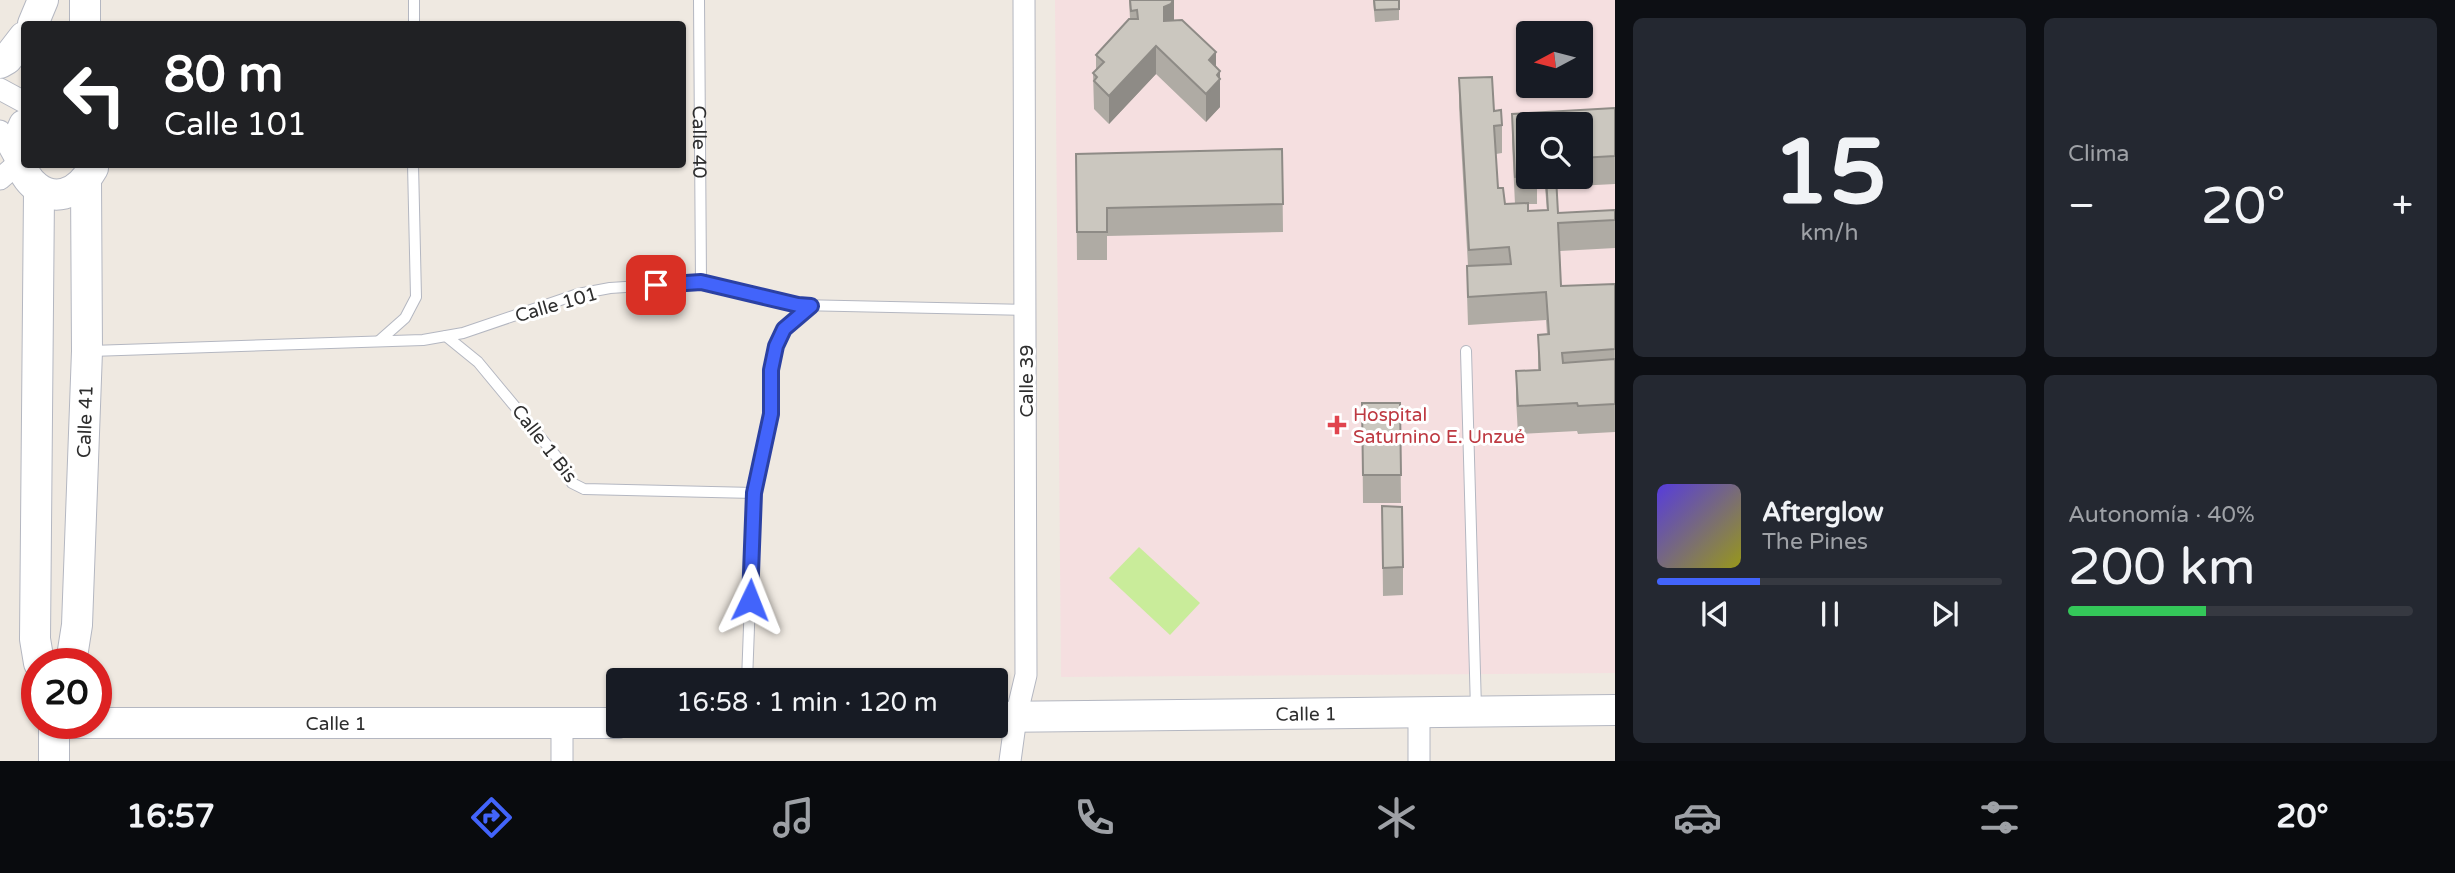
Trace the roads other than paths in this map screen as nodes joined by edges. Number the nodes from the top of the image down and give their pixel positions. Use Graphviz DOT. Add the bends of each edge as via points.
graph roads {
  1 [pos="43,0"];
  2 [pos="52,0"];
  3 [pos="85,0"];
  4 [pos="414,0"];
  5 [pos="699,0"];
  6 [pos="1024,0"];
  7 [pos="34,21"];
  8 [pos="51,21"];
  9 [pos="85,21"];
  10 [pos="414,21"];
  11 [pos="21,41"];
  12 [pos="0,63"];
  13 [pos="0,89"];
  14 [pos="21,100"];
  15 [pos="21,130"];
  16 [pos="7,158"];
  17 [pos="413,168"];
  18 [pos="90,173"];
  19 [pos="39,192"];
  20 [pos="701,282"];
  21 [pos="811,306"];
  22 [pos="1025,310"];
  23 [pos="446,336"];
  24 [pos="379,341"];
  25 [pos="87,351"];
  26 [pos="1466,351"];
  27 [pos="754,493"];
  28 [pos="36,648"];
  29 [pos="73,648"];
  30 [pos="747,668"];
  31 [pos="1615,710"];
  32 [pos="1476,712"];
  33 [pos="1008,713"];
  34 [pos="1419,713"];
  35 [pos="1008,717"];
  36 [pos="112,723"];
  37 [pos="606,723"];
  38 [pos="562,724"];
  39 [pos="1008,738"];
  40 [pos="54,739"];
  41 [pos="54,761"];
  42 [pos="562,761"];
  43 [pos="1010,761"];
  44 [pos="1419,761"];
  1 -- 7 [label="street"];
  2 -- 8 [label="street"];
  3 -- 9 [label="street"];
  4 -- 10 [label="lane"];
  5 -- 20 [label="lane, Calle 40"];
  6 -- 22 [label="street, Calle 39"];
  11 -- 12 [label="street"];
  13 -- 14 [label="street"];
  15 -- 16 [label="street"];
  16 -- 19 [label="street"];
  17 -- 24 [label="lane" via="416,297 405,318"];
  18 -- 19 [label="street" via="70,192"];
  18 -- 25 [label="street, Calle 41"];
  19 -- 28 [label="street"];
  20 -- 21 [label="lane, Calle 101"];
  20 -- 23 [label="lane, Calle 101" via="578,294"];
  21 -- 22 [label="lane, Calle 101"];
  21 -- 27 [label="lane" via="784,329 776,346 771,414"];
  22 -- 33 [label="street, Calle 39" via="1027,675"];
  23 -- 24 [label="lane, Calle 101"];
  23 -- 27 [label="lane, Calle 1 Bis" via="478,362 565,467 572,483 584,489"];
  24 -- 25 [label="lane, Calle 101"];
  25 -- 29 [label="street, Calle 41"];
  26 -- 32 [label="lane"];
  27 -- 30 [label="lane"];
  31 -- 32 [label="street, Calle 1"];
  32 -- 34 [label="street, Calle 1"];
  34 -- 35 [label="street, Calle 1"];
  34 -- 44 [label="street"];
  36 -- 38 [label="street, Calle 1"];
  37 -- 38 [label="street, Calle 1"];
  38 -- 42 [label="street"];
  39 -- 43 [label="street, Calle 39"];
  40 -- 41 [label="street"];
}
